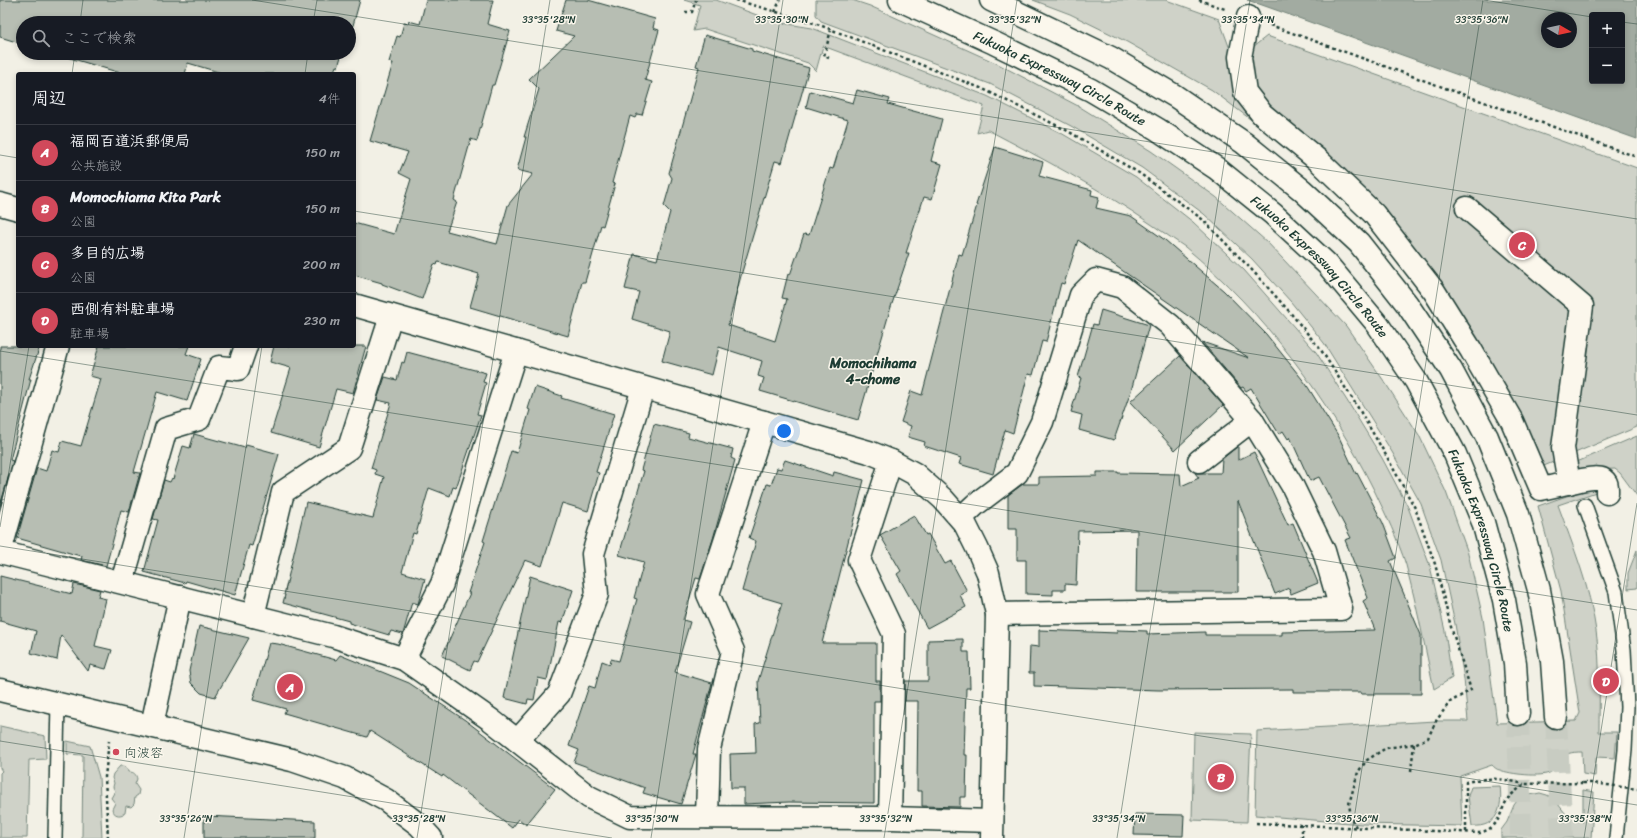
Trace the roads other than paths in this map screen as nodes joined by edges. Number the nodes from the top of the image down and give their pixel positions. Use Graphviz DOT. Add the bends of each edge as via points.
graph roads {
  1 [pos="900,0"];
  2 [pos="991,0"];
  3 [pos="1248,17"];
  4 [pos="0,204"];
  5 [pos="16,208"];
  6 [pos="1467,208"];
  7 [pos="356,306"];
  8 [pos="391,316"];
  9 [pos="57,348"];
  10 [pos="245,348"];
  11 [pos="516,352"];
  12 [pos="643,388"];
  13 [pos="1252,420"];
  14 [pos="764,422"];
  15 [pos="891,461"];
  16 [pos="1199,461"];
  17 [pos="1569,483"];
  18 [pos="1608,493"];
  19 [pos="1585,505"];
  20 [pos="961,518"];
  21 [pos="0,552"];
  22 [pos="122,582"];
  23 [pos="180,597"];
  24 [pos="997,614"];
  25 [pos="253,616"];
  26 [pos="404,659"];
  27 [pos="0,690"];
  28 [pos="58,703"];
  29 [pos="1518,714"];
  30 [pos="1556,717"];
  31 [pos="152,725"];
  32 [pos="518,740"];
  33 [pos="707,817"];
  34 [pos="890,818"];
  35 [pos="992,829"];
  36 [pos="55,838"];
  37 [pos="432,838"];
  38 [pos="1616,838"];
  1 -- 29 [label="main road, Fukuoka Expressway Circle Route" via="1091,90 1157,129 1216,168 1273,214 1327,264 1378,325 1416,381 1455,454 1483,522 1504,600 1515,662"];
  2 -- 30 [label="main road" via="1111,58 1175,96 1244,143 1302,190 1358,244 1407,304 1451,370 1487,437 1518,514 1539,590 1552,661"];
  3 -- 17 [label="main road" via="1240,57 1245,92 1262,114 1319,160 1374,214 1434,291 1512,421 1541,489"];
  4 -- 5 [label="main road"];
  6 -- 17 [label="main road" via="1582,306 1563,448"];
  7 -- 8 [label="main road"];
  8 -- 11 [label="main road"];
  8 -- 25 [label="main road" via="349,448 283,492"];
  9 -- 21 [label="main road"];
  10 -- 22 [label="main road" via="238,369 219,367 199,419 166,428"];
  11 -- 12 [label="main road"];
  11 -- 26 [label="main road" via="442,584"];
  12 -- 14 [label="main road"];
  12 -- 32 [label="main road" via="593,554 597,594 559,694"];
  13 -- 16 [label="main road"];
  13 -- 20 [label="main road" via="1170,325 1122,287 1096,280 1081,295 1042,422 1017,473"];
  13 -- 24 [label="main road" via="1292,485 1324,551 1341,609"];
  14 -- 15 [label="main road" via="869,452"];
  14 -- 33 [label="main road" via="708,594 733,651 709,749"];
  15 -- 20 [label="main road" via="915,474 943,498"];
  15 -- 34 [label="main road" via="859,560 894,634"];
  17 -- 18 [label="main road" via="1592,478 1603,479"];
  19 -- 38 [label="lane" via="1616,592 1624,650 1627,707"];
  20 -- 24 [label="main road" via="988,573"];
  21 -- 22 [label="main road"];
  22 -- 23 [label="main road"];
  23 -- 25 [label="main road"];
  23 -- 31 [label="main road"];
  24 -- 35 [label="main road"];
  25 -- 26 [label="main road" via="333,636"];
  26 -- 32 [label="main road"];
  27 -- 28 [label="main road"];
  28 -- 31 [label="main road"];
  28 -- 36 [label="lane"];
  31 -- 37 [label="main road" via="292,760 345,778 386,800"];
  32 -- 33 [label="main road" via="589,797 630,817"];
  33 -- 34 [label="main road"];
  34 -- 35 [label="main road"];
}
